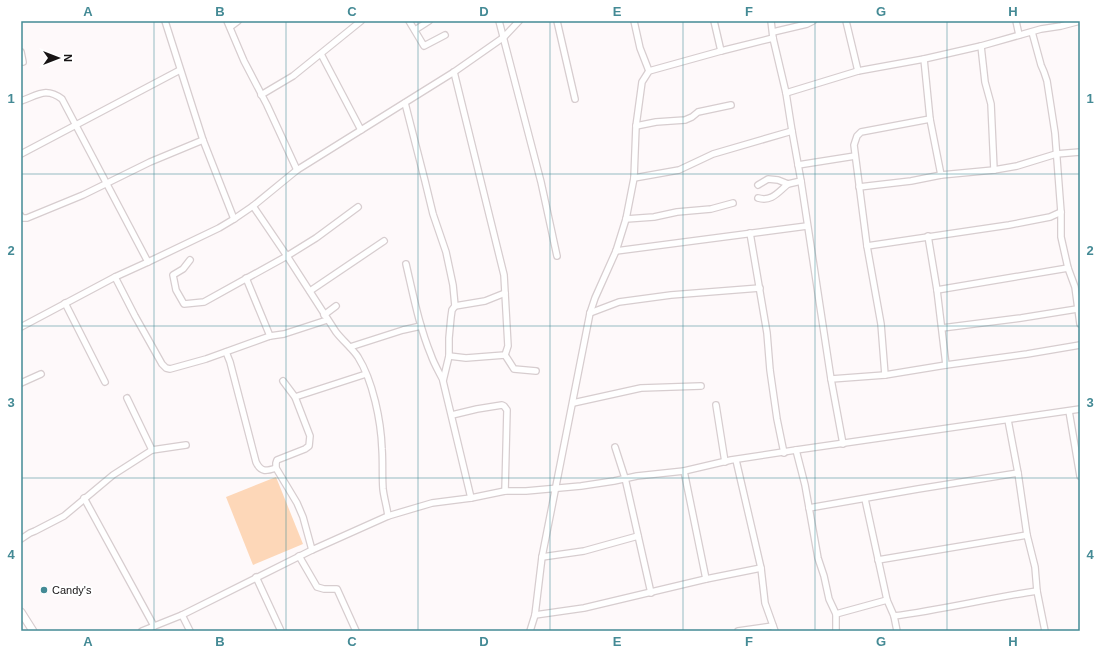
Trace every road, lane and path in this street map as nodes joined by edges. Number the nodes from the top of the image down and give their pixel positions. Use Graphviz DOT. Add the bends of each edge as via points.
graph roads {
  1 [pos="165,21"];
  2 [pos="227,21"];
  3 [pos="238,21"];
  4 [pos="361,21"];
  5 [pos="409,21"];
  6 [pos="429,21"];
  7 [pos="499,21"];
  8 [pos="519,21"];
  9 [pos="557,21"];
  10 [pos="634,21"];
  11 [pos="714,21"];
  12 [pos="772,21"];
  13 [pos="813,21"];
  14 [pos="846,21"];
  15 [pos="1016,21"];
  16 [pos="1080,21"];
  17 [pos="230,27"];
  18 [pos="415,30"];
  19 [pos="1032,32"];
  20 [pos="445,35"];
  21 [pos="773,35"];
  22 [pos="1019,36"];
  23 [pos="504,37"];
  24 [pos="981,46"];
  25 [pos="721,51"];
  26 [pos="21,52"];
  27 [pos="321,54"];
  28 [pos="924,59"];
  29 [pos="21,62"];
  30 [pos="180,70"];
  31 [pos="649,71"];
  32 [pos="858,71"];
  33 [pos="454,72"];
  34 [pos="786,93"];
  35 [pos="261,94"];
  36 [pos="575,99"];
  37 [pos="21,101"];
  38 [pos="405,104"];
  39 [pos="731,105"];
  40 [pos="930,119"];
  41 [pos="77,126"];
  42 [pos="636,126"];
  43 [pos="361,130"];
  44 [pos="792,131"];
  45 [pos="203,140"];
  46 [pos="1080,152"];
  47 [pos="21,154"];
  48 [pos="1056,154"];
  49 [pos="855,156"];
  50 [pos="798,165"];
  51 [pos="297,170"];
  52 [pos="994,170"];
  53 [pos="941,175"];
  54 [pos="634,178"];
  55 [pos="801,181"];
  56 [pos="106,183"];
  57 [pos="788,184"];
  58 [pos="758,185"];
  59 [pos="859,187"];
  60 [pos="758,198"];
  61 [pos="733,203"];
  62 [pos="253,206"];
  63 [pos="358,207"];
  64 [pos="1061,212"];
  65 [pos="21,216"];
  66 [pos="234,219"];
  67 [pos="626,219"];
  68 [pos="807,226"];
  69 [pos="750,234"];
  70 [pos="928,236"];
  71 [pos="384,241"];
  72 [pos="867,246"];
  73 [pos="616,251"];
  74 [pos="287,256"];
  75 [pos="557,256"];
  76 [pos="190,260"];
  77 [pos="148,262"];
  78 [pos="406,264"];
  79 [pos="1068,268"];
  80 [pos="115,277"];
  81 [pos="246,278"];
  82 [pos="1077,286"];
  83 [pos="760,288"];
  84 [pos="937,290"];
  85 [pos="310,291"];
  86 [pos="505,293"];
  87 [pos="65,304"];
  88 [pos="336,306"];
  89 [pos="455,306"];
  90 [pos="1077,309"];
  91 [pos="590,313"];
  92 [pos="324,315"];
  93 [pos="327,320"];
  94 [pos="1080,324"];
  95 [pos="421,326"];
  96 [pos="21,327"];
  97 [pos="942,328"];
  98 [pos="270,336"];
  99 [pos="1080,345"];
  100 [pos="350,347"];
  101 [pos="226,352"];
  102 [pos="505,355"];
  103 [pos="449,356"];
  104 [pos="946,365"];
  105 [pos="536,371"];
  106 [pos="41,374"];
  107 [pos="366,374"];
  108 [pos="886,375"];
  109 [pos="831,379"];
  110 [pos="283,381"];
  111 [pos="443,381"];
  112 [pos="105,382"];
  113 [pos="21,383"];
  114 [pos="701,386"];
  115 [pos="295,397"];
  116 [pos="127,398"];
  117 [pos="573,403"];
  118 [pos="716,405"];
  119 [pos="1080,409"];
  120 [pos="1069,411"];
  121 [pos="452,415"];
  122 [pos="1008,420"];
  123 [pos="843,444"];
  124 [pos="186,445"];
  125 [pos="615,446"];
  126 [pos="152,450"];
  127 [pos="796,450"];
  128 [pos="784,453"];
  129 [pos="736,460"];
  130 [pos="725,462"];
  131 [pos="276,468"];
  132 [pos="684,471"];
  133 [pos="1018,473"];
  134 [pos="1080,476"];
  135 [pos="626,478"];
  136 [pos="555,489"];
  137 [pos="505,491"];
  138 [pos="84,498"];
  139 [pos="471,498"];
  140 [pos="865,499"];
  141 [pos="809,508"];
  142 [pos="388,516"];
  143 [pos="1027,535"];
  144 [pos="638,536"];
  145 [pos="21,539"];
  146 [pos="312,550"];
  147 [pos="299,556"];
  148 [pos="542,557"];
  149 [pos="878,560"];
  150 [pos="761,568"];
  151 [pos="256,577"];
  152 [pos="706,579"];
  153 [pos="1037,591"];
  154 [pos="651,592"];
  155 [pos="887,600"];
  156 [pos="21,612"];
  157 [pos="836,614"];
  158 [pos="182,615"];
  159 [pos="535,615"];
  160 [pos="894,616"];
  161 [pos="154,626"];
  162 [pos="774,629"];
  163 [pos="33,631"];
  164 [pos="142,631"];
  165 [pos="190,631"];
  166 [pos="281,631"];
  167 [pos="356,631"];
  168 [pos="530,631"];
  169 [pos="738,631"];
  170 [pos="836,631"];
  171 [pos="897,631"];
  172 [pos="1045,631"];
  1 -- 30 [label="street"];
  2 -- 17 [label="street"];
  3 -- 17 [label="street"];
  4 -- 27 [label="street"];
  5 -- 18 [label="street"];
  6 -- 18 [label="street"];
  7 -- 23 [label="street"];
  8 -- 23 [label="street"];
  9 -- 36 [label="street"];
  10 -- 31 [label="street" via="640,48"];
  11 -- 25 [label="street"];
  12 -- 21 [label="street"];
  13 -- 21 [label="street"];
  14 -- 32 [label="street"];
  15 -- 22 [label="street"];
  16 -- 19 [label="street"];
  17 -- 35 [label="street"];
  18 -- 20 [label="street" via="424,46"];
  19 -- 22 [label="street"];
  19 -- 48 [label="street" via="1047,81"];
  21 -- 25 [label="street"];
  21 -- 34 [label="street"];
  22 -- 24 [label="street"];
  23 -- 33 [label="street"];
  23 -- 75 [label="street" via="542,182"];
  24 -- 28 [label="street"];
  24 -- 52 [label="street" via="985,82 991,104"];
  25 -- 31 [label="street"];
  26 -- 29 [label="street"];
  27 -- 35 [label="street" via="293,76"];
  27 -- 43 [label="street"];
  28 -- 32 [label="street"];
  28 -- 40 [label="street"];
  30 -- 41 [label="street"];
  30 -- 45 [label="street"];
  31 -- 42 [label="street" via="642,82"];
  32 -- 34 [label="street"];
  33 -- 38 [label="street"];
  33 -- 86 [label="street" via="504,275"];
  34 -- 44 [label="street"];
  35 -- 51 [label="street"];
  37 -- 41 [label="street" via="42,93 55,94 62,99"];
  38 -- 43 [label="street"];
  38 -- 89 [label="street" via="433,214 446,252"];
  39 -- 42 [label="street" via="698,112 685,120"];
  40 -- 49 [label="street" via="861,132 854,145"];
  40 -- 53 [label="street"];
  41 -- 47 [label="street"];
  41 -- 56 [label="street"];
  42 -- 54 [label="street"];
  43 -- 51 [label="street"];
  44 -- 50 [label="street"];
  44 -- 54 [label="street" via="713,154 679,170"];
  45 -- 56 [label="street"];
  45 -- 66 [label="street"];
  46 -- 48 [label="street"];
  48 -- 52 [label="street"];
  48 -- 64 [label="street"];
  49 -- 50 [label="street"];
  49 -- 59 [label="street"];
  50 -- 55 [label="street"];
  51 -- 62 [label="street"];
  52 -- 53 [label="street"];
  53 -- 59 [label="street"];
  54 -- 67 [label="street"];
  55 -- 57 [label="street"];
  55 -- 68 [label="street"];
  56 -- 65 [label="street" via="27,218"];
  56 -- 77 [label="street"];
  57 -- 58 [label="street" via="768,179"];
  57 -- 60 [label="street" via="772,197 764,200"];
  59 -- 72 [label="street"];
  61 -- 67 [label="street" via="711,209"];
  62 -- 66 [label="street"];
  62 -- 74 [label="street"];
  63 -- 74 [label="street"];
  64 -- 70 [label="street" via="1050,217 1010,225"];
  64 -- 79 [label="street" via="1061,237"];
  66 -- 77 [label="street"];
  67 -- 73 [label="street"];
  68 -- 69 [label="street"];
  68 -- 109 [label="street"];
  69 -- 73 [label="street"];
  69 -- 83 [label="street"];
  70 -- 72 [label="street"];
  70 -- 84 [label="street"];
  71 -- 85 [label="street"];
  72 -- 108 [label="street" via="881,324"];
  73 -- 91 [label="street"];
  74 -- 81 [label="street"];
  74 -- 85 [label="street"];
  76 -- 81 [label="street" via="183,269 173,275 176,290 184,304 204,302"];
  77 -- 80 [label="street"];
  78 -- 95 [label="street"];
  79 -- 82 [label="street"];
  79 -- 84 [label="street"];
  80 -- 87 [label="street"];
  80 -- 101 [label="street" via="166,368"];
  81 -- 98 [label="street"];
  82 -- 90 [label="street"];
  83 -- 91 [label="street" via="619,302"];
  83 -- 128 [label="street" via="777,419"];
  84 -- 97 [label="street"];
  85 -- 92 [label="street"];
  86 -- 89 [label="street" via="485,301"];
  86 -- 102 [label="street" via="508,346"];
  87 -- 96 [label="street"];
  87 -- 112 [label="street"];
  88 -- 92 [label="street"];
  89 -- 103 [label="street" via="451,317"];
  90 -- 94 [label="street"];
  90 -- 97 [label="street"];
  91 -- 117 [label="street"];
  92 -- 93 [label="street"];
  93 -- 98 [label="street"];
  93 -- 100 [label="street"];
  95 -- 100 [label="street"];
  95 -- 111 [label="street" via="430,354"];
  97 -- 104 [label="street"];
  98 -- 101 [label="street"];
  99 -- 104 [label="street"];
  100 -- 107 [label="street"];
  101 -- 131 [label="street" via="258,467 267,471"];
  102 -- 103 [label="street" via="466,358"];
  102 -- 105 [label="street" via="514,369"];
  103 -- 111 [label="street"];
  104 -- 108 [label="street"];
  106 -- 113 [label="street"];
  107 -- 115 [label="street"];
  107 -- 142 [label="street" via="377,407 383,489"];
  108 -- 109 [label="street"];
  109 -- 123 [label="street"];
  110 -- 115 [label="street"];
  111 -- 121 [label="street"];
  114 -- 117 [label="street" via="641,388"];
  115 -- 131 [label="street" via="310,436 308,446 277,460"];
  116 -- 126 [label="street"];
  117 -- 136 [label="street"];
  118 -- 130 [label="street"];
  119 -- 120 [label="street"];
  120 -- 122 [label="street"];
  120 -- 134 [label="street"];
  121 -- 137 [label="street" via="502,405 506,408"];
  121 -- 139 [label="street"];
  122 -- 123 [label="street"];
  122 -- 133 [label="street"];
  123 -- 127 [label="street"];
  124 -- 126 [label="street"];
  125 -- 135 [label="street"];
  126 -- 138 [label="street" via="113,475"];
  127 -- 128 [label="street"];
  127 -- 141 [label="street"];
  128 -- 129 [label="street"];
  129 -- 130 [label="street"];
  129 -- 150 [label="street"];
  130 -- 132 [label="street"];
  131 -- 146 [label="street" via="297,503"];
  132 -- 135 [label="street"];
  132 -- 152 [label="street"];
  133 -- 140 [label="street"];
  133 -- 143 [label="street"];
  135 -- 136 [label="street"];
  135 -- 144 [label="street"];
  136 -- 137 [label="street"];
  136 -- 148 [label="street"];
  137 -- 139 [label="street"];
  138 -- 145 [label="street" via="64,516"];
  138 -- 161 [label="street"];
  139 -- 142 [label="street" via="432,503"];
  140 -- 141 [label="street"];
  140 -- 149 [label="street"];
  141 -- 157 [label="street" via="818,558 829,599"];
  142 -- 146 [label="street"];
  143 -- 149 [label="street"];
  143 -- 153 [label="street" via="1035,567"];
  144 -- 148 [label="street" via="584,551"];
  144 -- 154 [label="street"];
  146 -- 147 [label="street"];
  147 -- 151 [label="street"];
  147 -- 167 [label="street" via="317,586 337,589"];
  148 -- 159 [label="street"];
  149 -- 155 [label="street"];
  150 -- 152 [label="street"];
  150 -- 162 [label="street" via="765,603"];
  151 -- 158 [label="street"];
  151 -- 166 [label="street"];
  152 -- 154 [label="street"];
  153 -- 160 [label="street"];
  153 -- 172 [label="street"];
  154 -- 159 [label="street" via="584,608"];
  155 -- 157 [label="street"];
  155 -- 160 [label="street"];
  156 -- 163 [label="street"];
  157 -- 170 [label="street"];
  158 -- 161 [label="street"];
  158 -- 165 [label="street"];
  159 -- 168 [label="street"];
  160 -- 171 [label="street"];
  161 -- 164 [label="street"];
  162 -- 169 [label="street"];
}
